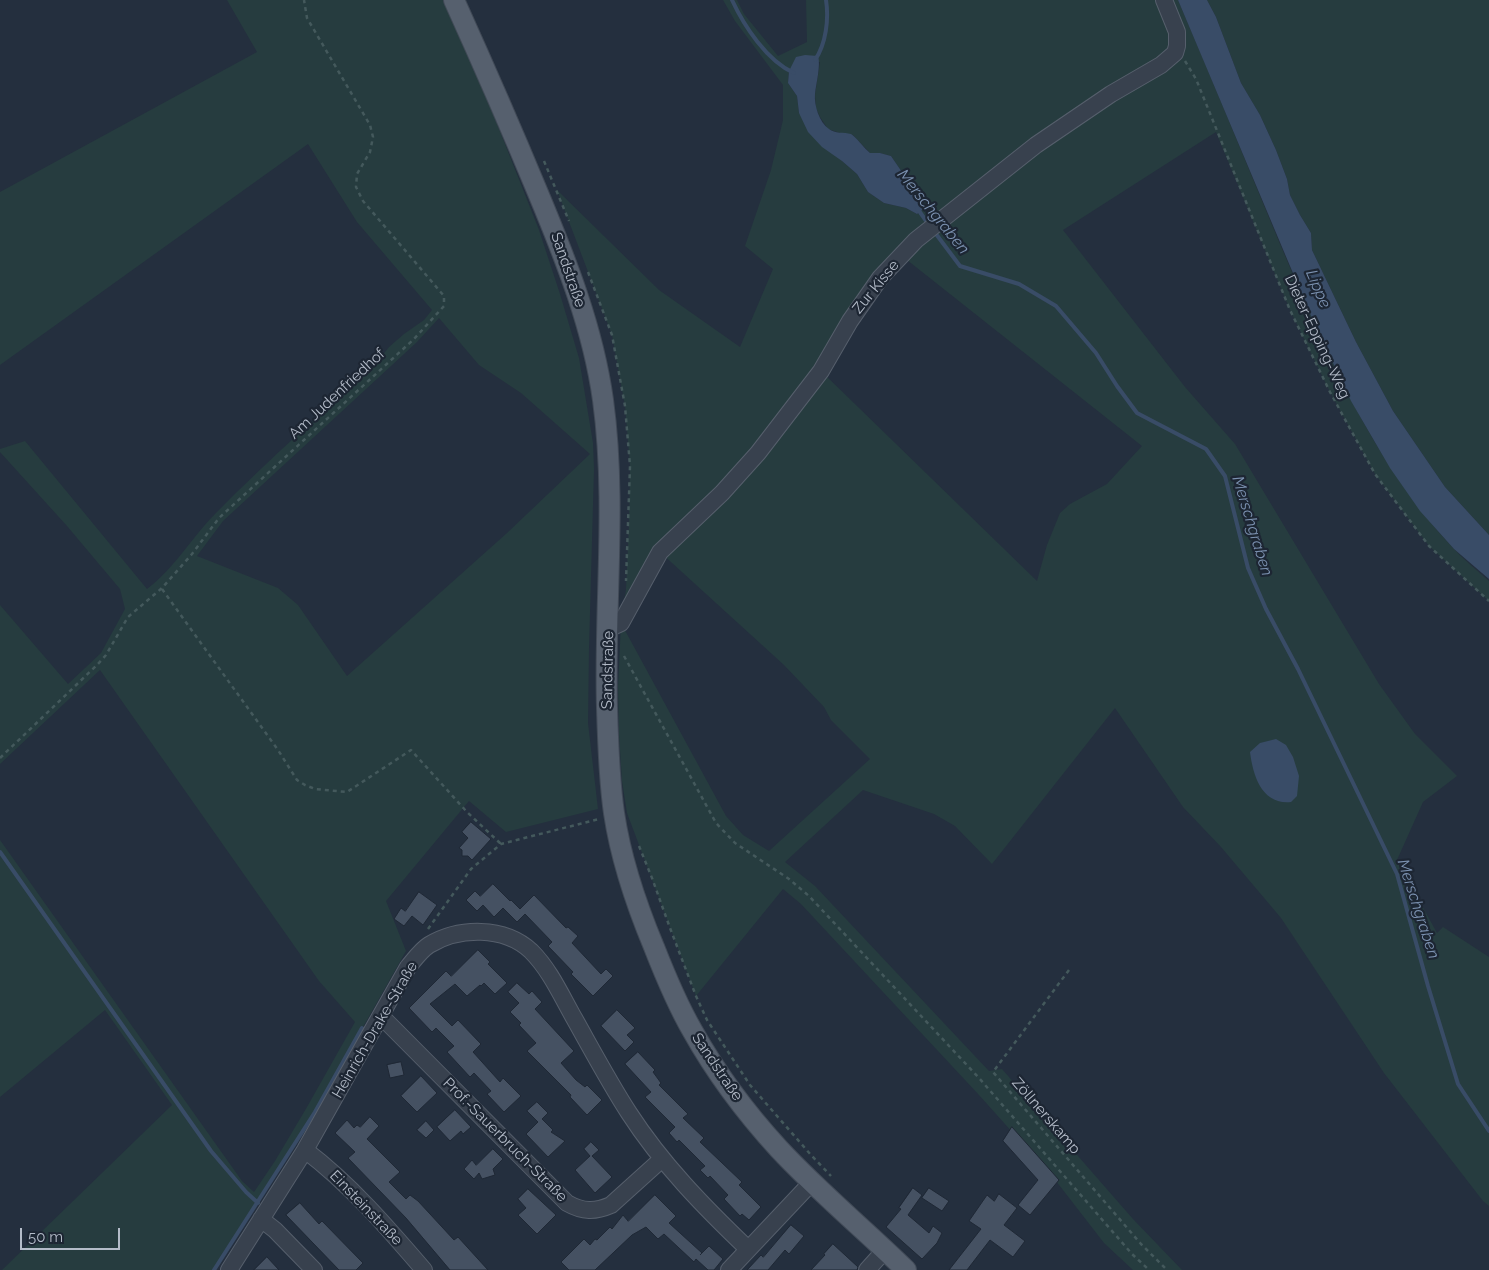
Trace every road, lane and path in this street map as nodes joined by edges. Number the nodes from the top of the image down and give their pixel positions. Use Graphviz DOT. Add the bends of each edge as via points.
graph roads {
  1 [pos="304,0"];
  2 [pos="454,0"];
  3 [pos="1164,0"];
  4 [pos="1177,50"];
  5 [pos="630,466"];
  6 [pos="629,524"];
  7 [pos="162,588"];
  8 [pos="1489,601"];
  9 [pos="608,630"];
  10 [pos="620,648"];
  11 [pos="0,758"];
  12 [pos="614,815"];
  13 [pos="501,844"];
  14 [pos="638,845"];
  15 [pos="427,946"];
  16 [pos="1069,970"];
  17 [pos="381,1016"];
  18 [pos="305,1150"];
  19 [pos="662,1159"];
  20 [pos="832,1176"];
  21 [pos="812,1182"];
  22 [pos="262,1219"];
  23 [pos="748,1249"];
  24 [pos="885,1250"];
  25 [pos="229,1270"];
  26 [pos="314,1270"];
  27 [pos="424,1270"];
  28 [pos="729,1270"];
  29 [pos="867,1270"];
  30 [pos="906,1270"];
  31 [pos="1148,1270"];
  32 [pos="1168,1270"];
  1 -- 7 [label="path, Am Judenfriedhof" via="307,18 370,126 373,137 370,152 357,174 356,187 362,201 444,296 444,306 414,339 219,518"];
  2 -- 9 [label="main road, Sandstraße" via="558,240 592,343 609,454"];
  3 -- 4 [label="street" via="1176,32"];
  4 -- 8 [label="path, Dieter-Epping-Weg" via="1196,79 1290,310 1375,474 1429,546"];
  4 -- 9 [label="street, Zur Kisse" via="1161,65 1111,94 1036,145 916,240 880,278 821,371 758,453 722,493 660,552 621,623"];
  5 -- 6 [label="path"];
  7 -- 11 [label="path, Am Judenfriedhof" via="128,616 97,666"];
  7 -- 13 [label="path" via="304,786 347,792 411,750"];
  9 -- 12 [label="main road, Sandstraße" via="607,705"];
  10 -- 31 [label="path" via="716,823 735,843 790,879 808,896 979,1078"];
  12 -- 13 [label="path"];
  12 -- 21 [label="main road, Sandstraße" via="638,908 669,985 692,1031 736,1098"];
  13 -- 15 [label="path" via="471,869 460,884 427,930"];
  14 -- 20 [label="path" via="708,1020 750,1085"];
  15 -- 17 [label="street, Heinrich-Drake-Straße" via="408,967"];
  15 -- 19 [label="street, Heinrich-Drake-Straße" via="446,937 487,932 508,937 530,950 546,968 630,1114"];
  16 -- 32 [label="path, Zöllnerskamp" via="993,1072 1141,1244"];
  17 -- 18 [label="street, Heinrich-Drake-Straße"];
  17 -- 19 [label="street, Prof.-Sauerbruch-Straße" via="567,1203 576,1208 591,1211 611,1205"];
  18 -- 22 [label="street, Heinrich-Drake-Straße"];
  18 -- 27 [label="street, Einsteinstraße" via="328,1167"];
  19 -- 23 [label="street, Heinrich-Drake-Straße" via="702,1205"];
  21 -- 23 [label="street"];
  21 -- 24 [label="main road, Sandstraße"];
  22 -- 25 [label="street, Heinrich-Drake-Straße"];
  22 -- 26 [label="street"];
  23 -- 28 [label="street"];
  24 -- 29 [label="street"];
  24 -- 30 [label="main road, Sandstraße"];
}
